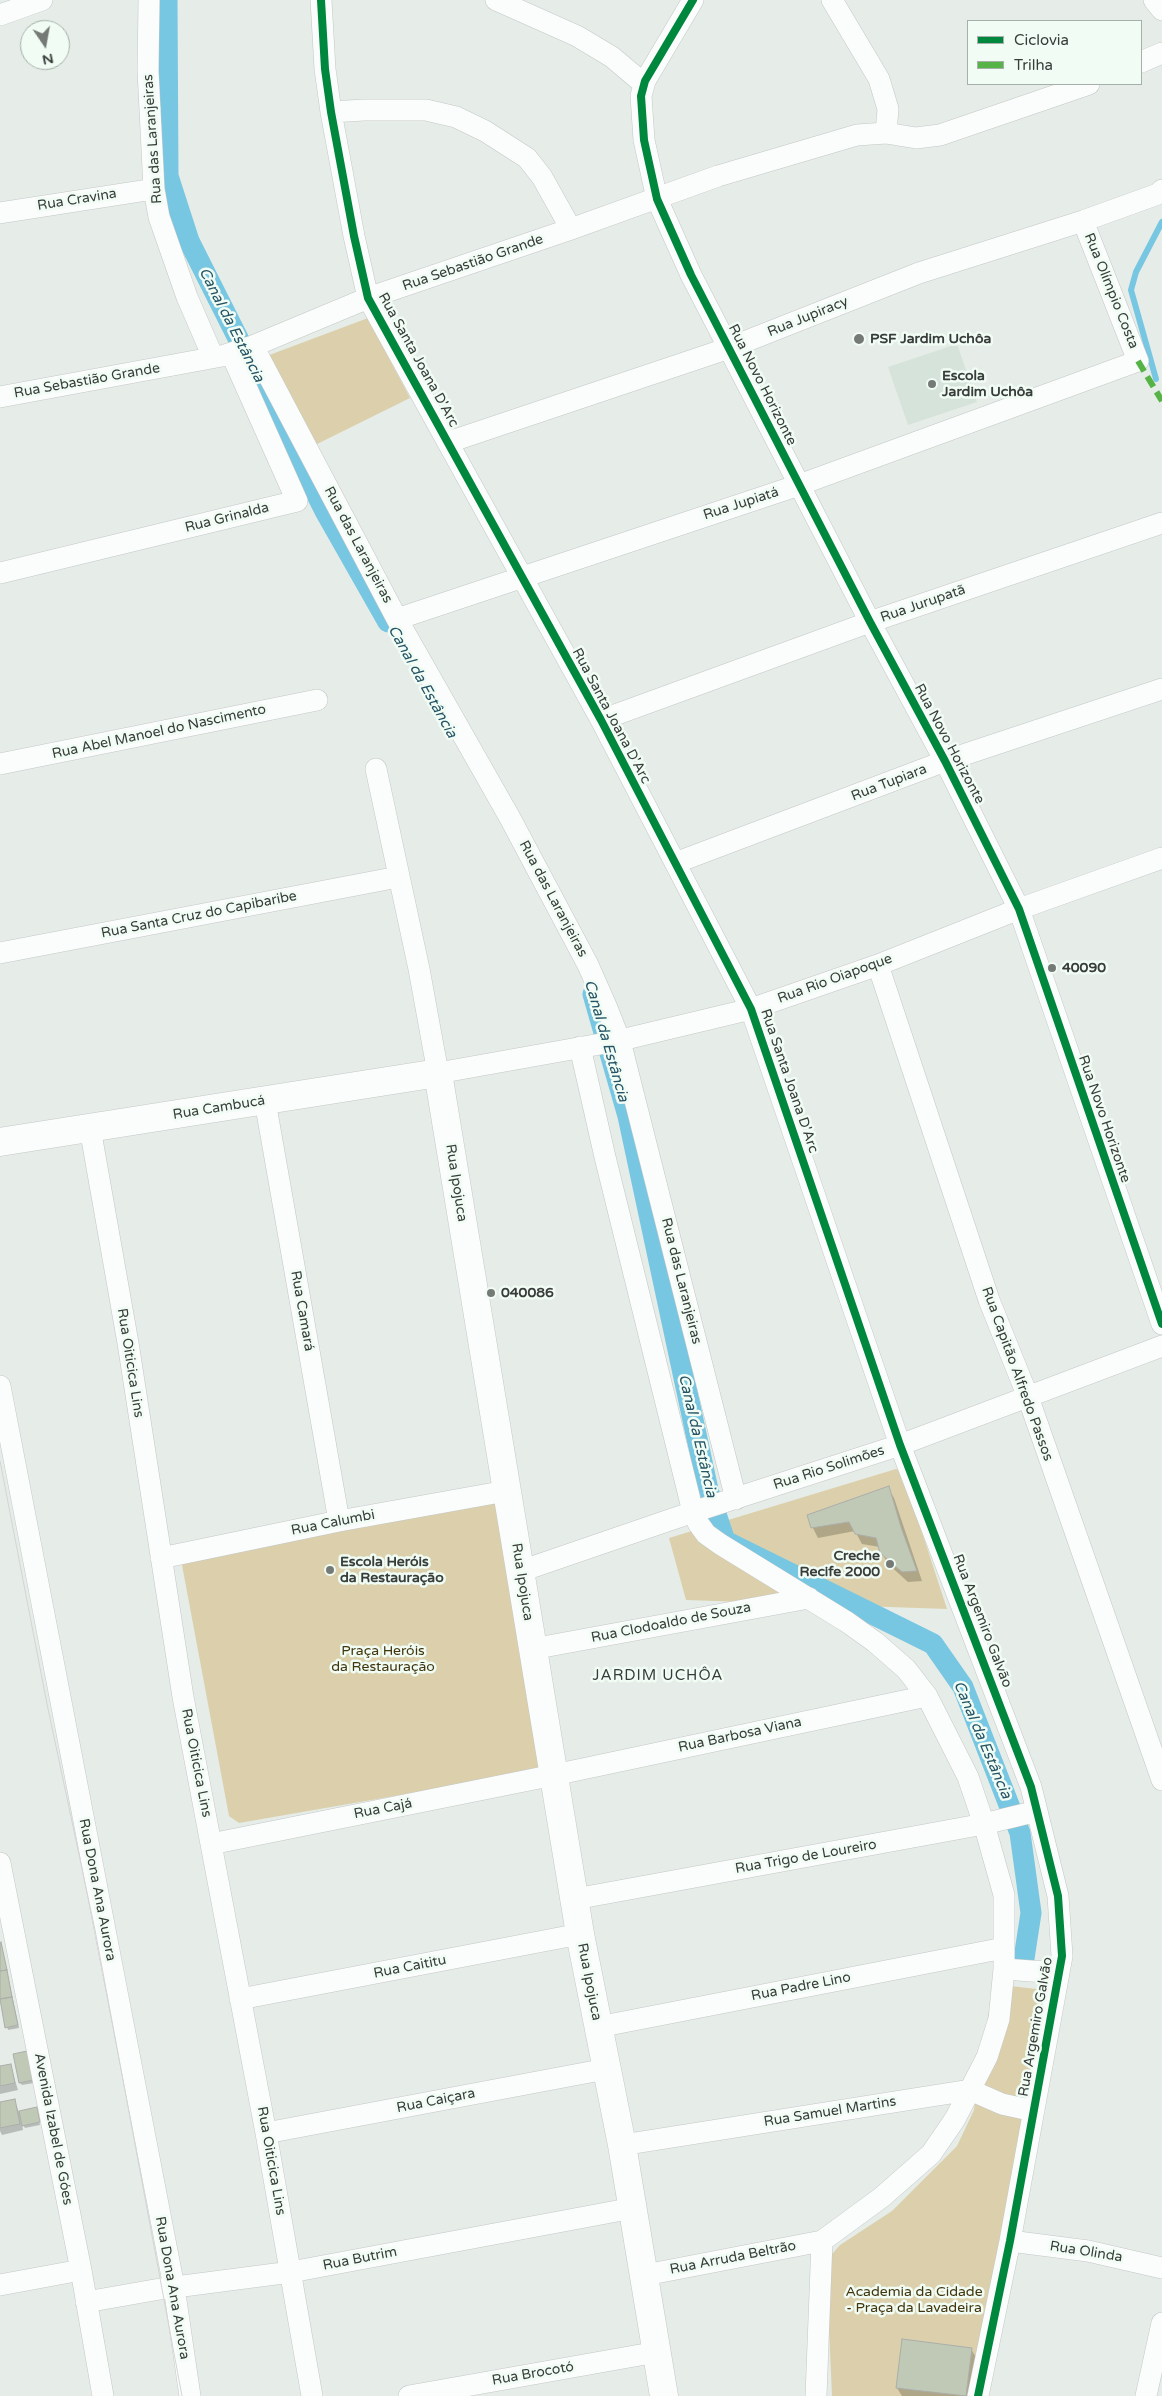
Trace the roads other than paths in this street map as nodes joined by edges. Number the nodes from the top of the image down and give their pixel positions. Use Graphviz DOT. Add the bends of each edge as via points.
graph roads {
  1 [pos="42,0"];
  2 [pos="149,0"];
  3 [pos="321,0"];
  4 [pos="496,0"];
  5 [pos="693,0"];
  6 [pos="832,0"];
  7 [pos="1154,0"];
  8 [pos="1162,10"];
  9 [pos="0,15"];
  10 [pos="1162,53"];
  11 [pos="1142,62"];
  12 [pos="644,84"];
  13 [pos="1085,85"];
  14 [pos="331,112"];
  15 [pos="886,133"];
  16 [pos="154,189"];
  17 [pos="1162,190"];
  18 [pos="656,200"];
  19 [pos="0,213"];
  20 [pos="1083,220"];
  21 [pos="571,230"];
  22 [pos="368,298"];
  23 [pos="729,348"];
  24 [pos="234,352"];
  25 [pos="1138,361"];
  26 [pos="0,397"];
  27 [pos="449,442"];
  28 [pos="799,485"];
  29 [pos="1162,524"];
  30 [pos="0,573"];
  31 [pos="521,577"];
  32 [pos="397,619"];
  33 [pos="870,622"];
  34 [pos="1162,689"];
  35 [pos="317,700"];
  36 [pos="600,720"];
  37 [pos="946,762"];
  38 [pos="0,764"];
  39 [pos="376,769"];
  40 [pos="1162,858"];
  41 [pos="675,863"];
  42 [pos="398,877"];
  43 [pos="1019,909"];
  44 [pos="0,952"];
  45 [pos="878,965"];
  46 [pos="751,1009"];
  47 [pos="618,1041"];
  48 [pos="584,1047"];
  49 [pos="438,1073"];
  50 [pos="265,1101"];
  51 [pos="90,1128"];
  52 [pos="0,1142"];
  53 [pos="1162,1324"];
  54 [pos="1162,1346"];
  55 [pos="0,1386"];
  56 [pos="1028,1397"];
  57 [pos="900,1445"];
  58 [pos="506,1492"];
  59 [pos="732,1500"];
  60 [pos="697,1511"];
  61 [pos="339,1520"];
  62 [pos="161,1558"];
  63 [pos="521,1571"];
  64 [pos="809,1598"];
  65 [pos="532,1649"];
  66 [pos="927,1696"];
  67 [pos="554,1775"];
  68 [pos="1162,1780"];
  69 [pos="1035,1812"];
  70 [pos="986,1824"];
  71 [pos="211,1844"];
  72 [pos="0,1863"];
  73 [pos="575,1899"];
  74 [pos="580,1934"];
  75 [pos="1004,1948"];
  76 [pos="1004,1970"];
  77 [pos="1060,1973"];
  78 [pos="240,1999"];
  79 [pos="598,2027"];
  80 [pos="606,2069"];
  81 [pos="970,2090"];
  82 [pos="1034,2112"];
  83 [pos="266,2133"];
  84 [pos="622,2145"];
  85 [pos="633,2208"];
  86 [pos="822,2241"];
  87 [pos="1010,2241"];
  88 [pos="1162,2268"];
  89 [pos="81,2270"];
  90 [pos="291,2272"];
  91 [pos="645,2274"];
  92 [pos="0,2285"];
  93 [pos="174,2287"];
  94 [pos="86,2302"];
  95 [pos="1162,2323"];
  96 [pos="657,2352"];
  97 [pos="103,2396"];
  98 [pos="190,2396"];
  99 [pos="312,2396"];
  100 [pos="409,2396"];
  101 [pos="664,2396"];
  102 [pos="816,2396"];
  103 [pos="978,2396"];
  104 [pos="1146,2396"];
  1 -- 9 [label="street"];
  2 -- 16 [label="street, Rua das Laranjeiras" via="148,71"];
  3 -- 14 [label="street, Rua Santa Joana D'Arc"];
  4 -- 12 [label="street" via="577,36"];
  5 -- 12 [label="street"];
  6 -- 15 [label="street" via="879,79 888,109"];
  7 -- 8 [label="street"];
  10 -- 11 [label="street"];
  12 -- 18 [label="street, Rua Novo Horizonte" via="640,109"];
  13 -- 15 [label="street, Rua Sebastião Grande" via="940,135 916,138"];
  14 -- 21 [label="street" via="426,110 456,117 485,131 527,158 542,177"];
  14 -- 22 [label="street, Rua Santa Joana D'Arc"];
  15 -- 18 [label="street, Rua Sebastião Grande" via="848,138 718,176"];
  16 -- 19 [label="street, Rua Cravina"];
  16 -- 24 [label="street, Rua das Laranjeiras" via="159,217 184,288"];
  17 -- 20 [label="street, Rua Jupiracy"];
  18 -- 21 [label="street, Rua Sebastião Grande"];
  18 -- 23 [label="street, Rua Novo Horizonte"];
  20 -- 23 [label="street, Rua Jupiracy" via="919,273"];
  20 -- 25 [label="street, Rua Olímpio Costa"];
  21 -- 22 [label="street, Rua Sebastião Grande"];
  22 -- 24 [label="street, Rua Sebastião Grande"];
  22 -- 27 [label="street, Rua Santa Joana D'Arc"];
  23 -- 27 [label="street, Rua Jupiracy"];
  23 -- 28 [label="street, Rua Novo Horizonte"];
  24 -- 26 [label="street, Rua Sebastião Grande"];
  24 -- 30 [label="street, Rua Grinalda" via="297,501"];
  24 -- 32 [label="street, Rua das Laranjeiras"];
  25 -- 28 [label="street, Rua Jupiatá"];
  27 -- 31 [label="street, Rua Santa Joana D'Arc"];
  28 -- 31 [label="street, Rua Jupiatá"];
  28 -- 33 [label="street, Rua Novo Horizonte"];
  29 -- 33 [label="street, Rua Jurupatã"];
  31 -- 32 [label="street, Rua Jupiatá"];
  31 -- 36 [label="street, Rua Santa Joana D'Arc"];
  32 -- 47 [label="street, Rua das Laranjeiras" via="510,818 588,965"];
  33 -- 36 [label="street, Rua Jurupatã"];
  33 -- 37 [label="street, Rua Novo Horizonte"];
  34 -- 37 [label="street, Rua Tupiara"];
  35 -- 38 [label="street, Rua Abel Manoel do Nascimento"];
  36 -- 41 [label="street, Rua Santa Joana D'Arc"];
  37 -- 41 [label="street, Rua Tupiara"];
  37 -- 43 [label="street, Rua Novo Horizonte"];
  39 -- 42 [label="street, Rua Ipojuca"];
  40 -- 43 [label="street, Rua Rio Oiapoque"];
  41 -- 46 [label="street, Rua Santa Joana D'Arc"];
  42 -- 44 [label="street, Rua Santa Cruz do Capibaribe"];
  42 -- 49 [label="street, Rua Ipojuca"];
  43 -- 45 [label="street, Rua Rio Oiapoque"];
  43 -- 53 [label="street, Rua Novo Horizonte"];
  45 -- 46 [label="street, Rua Rio Oiapoque"];
  45 -- 56 [label="street, Rua Capitão Alfredo Passos" via="989,1300"];
  46 -- 47 [label="street, Rua Rio Oiapoque"];
  46 -- 57 [label="street, Rua Santa Joana D'Arc"];
  47 -- 48 [label="street, Rua Rio Oiapoque"];
  47 -- 59 [label="street, Rua das Laranjeiras"];
  48 -- 49 [label="street, Rua Rio Oiapoque"];
  48 -- 60 [label="street" via="605,1157"];
  49 -- 50 [label="main road, Rua Cambucá"];
  49 -- 58 [label="main road, Rua Ipojuca"];
  50 -- 51 [label="main road, Rua Cambucá"];
  50 -- 61 [label="street, Rua Camará"];
  51 -- 52 [label="main road, Rua Cambucá"];
  51 -- 62 [label="street, Rua Oiticica Lins"];
  54 -- 56 [label="street, Rua Rio Solimões"];
  55 -- 93 [label="street, Rua Dona Ana Aurora"];
  56 -- 57 [label="street, Rua Rio Solimões"];
  56 -- 68 [label="street, Rua Capitão Alfredo Passos"];
  57 -- 59 [label="street, Rua Rio Solimões"];
  57 -- 69 [label="street, Rua Argemiro Galvão" via="1032,1787"];
  58 -- 61 [label="street, Rua Calumbi"];
  58 -- 63 [label="main road, Rua Ipojuca"];
  59 -- 60 [label="street, Rua Rio Solimões"];
  60 -- 63 [label="street, Rua Rio Solimões"];
  60 -- 64 [label="street" via="702,1528 720,1544"];
  61 -- 62 [label="street, Rua Calumbi"];
  62 -- 71 [label="street, Rua Oiticica Lins"];
  63 -- 65 [label="main road, Rua Ipojuca"];
  64 -- 65 [label="street, Rua Clodoaldo de Souza"];
  64 -- 66 [label="street" via="875,1642 906,1669"];
  65 -- 67 [label="main road, Rua Ipojuca"];
  66 -- 67 [label="street, Rua Barbosa Viana"];
  66 -- 70 [label="street" via="968,1777"];
  67 -- 71 [label="street, Rua Cajá"];
  67 -- 73 [label="main road, Rua Ipojuca"];
  69 -- 70 [label="street, Rua Trigo de Loureiro"];
  69 -- 77 [label="street, Rua Argemiro Galvão" via="1058,1896"];
  70 -- 73 [label="street, Rua Trigo de Loureiro"];
  70 -- 75 [label="street" via="1004,1895"];
  71 -- 78 [label="street, Rua Oiticica Lins"];
  72 -- 89 [label="street, Avenida Izabel de Góes"];
  73 -- 74 [label="main road, Rua Ipojuca"];
  74 -- 78 [label="street, Rua Caititu"];
  74 -- 79 [label="main road, Rua Ipojuca"];
  75 -- 76 [label="street"];
  75 -- 79 [label="street, Rua Padre Lino"];
  76 -- 77 [label="street"];
  76 -- 81 [label="street" via="999,2019 987,2057"];
  77 -- 82 [label="street, Rua Argemiro Galvão"];
  78 -- 83 [label="street, Rua Oiticica Lins"];
  79 -- 80 [label="main road, Rua Ipojuca"];
  80 -- 83 [label="street, Rua Caiçara"];
  80 -- 84 [label="main road, Rua Ipojuca"];
  81 -- 82 [label="street" via="1002,2104"];
  81 -- 84 [label="street, Rua Samuel Martins"];
  81 -- 86 [label="street" via="931,2154 882,2197"];
  82 -- 87 [label="street, Rua Argemiro Galvão"];
  83 -- 90 [label="street, Rua Oiticica Lins"];
  84 -- 85 [label="main road, Rua Ipojuca"];
  85 -- 90 [label="street, Rua Butrim"];
  85 -- 91 [label="main road, Rua Ipojuca"];
  86 -- 91 [label="street, Rua Arruda Beltrão"];
  86 -- 102 [label="street"];
  87 -- 88 [label="street, Rua Olinda" via="1088,2250"];
  87 -- 103 [label="street, Rua Argemiro Galvão"];
  89 -- 92 [label="street"];
  89 -- 94 [label="street, Avenida Izabel de Góes"];
  90 -- 93 [label="street, Rua Butrim"];
  90 -- 99 [label="street, Rua Oiticica Lins"];
  91 -- 96 [label="main road, Rua Ipojuca"];
  93 -- 94 [label="street, Rua Butrim"];
  93 -- 98 [label="street, Rua Dona Ana Aurora"];
  94 -- 97 [label="street, Avenida Izabel de Góes"];
  95 -- 104 [label="street"];
  96 -- 100 [label="street, Rua Brocotó"];
  96 -- 101 [label="main road, Rua Ipojuca"];
}
